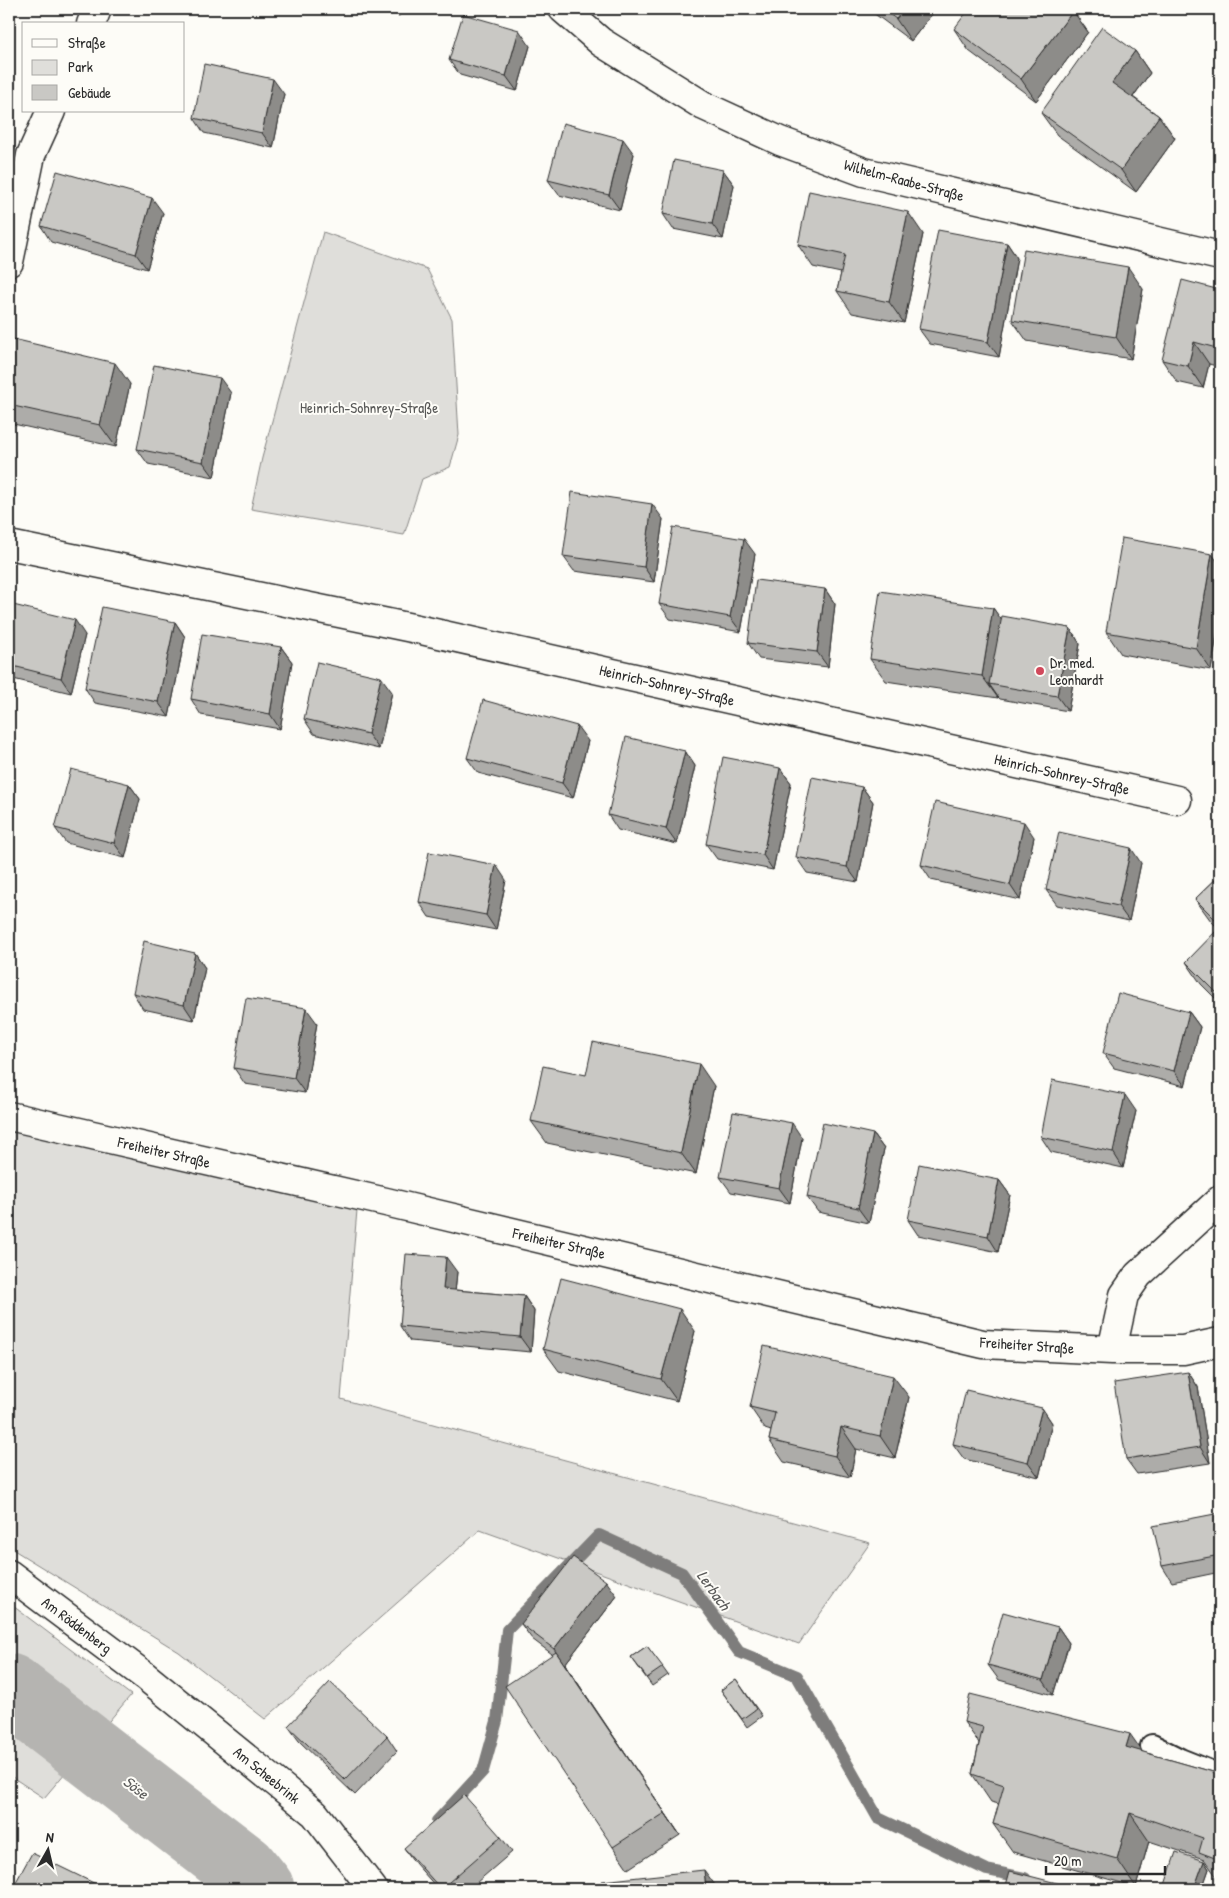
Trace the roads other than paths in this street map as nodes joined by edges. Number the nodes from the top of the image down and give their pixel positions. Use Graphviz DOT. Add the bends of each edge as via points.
graph roads {
  1 [pos="98,9"];
  2 [pos="563,9"];
  3 [pos="92,22"];
  4 [pos="51,112"];
  5 [pos="1220,256"];
  6 [pos="9,262"];
  7 [pos="9,545"];
  8 [pos="1177,800"];
  9 [pos="9,1116"];
  10 [pos="1220,1200"];
  11 [pos="1220,1342"];
  12 [pos="1112,1350"];
  13 [pos="9,1574"];
  14 [pos="145,1676"];
  15 [pos="1152,1746"];
  16 [pos="1220,1776"];
  17 [pos="373,1889"];
  1 -- 3 [label="street"];
  2 -- 5 [label="street, Wilhelm-Raabe-Straße" via="601,42 704,106 780,141 864,172"];
  4 -- 6 [label="street" via="31,155"];
  7 -- 8 [label="street, Heinrich-Sohnrey-Straße" via="417,629"];
  9 -- 12 [label="street, Freiheiter Straße" via="983,1344"];
  10 -- 12 [label="street" via="1138,1275 1124,1295"];
  11 -- 12 [label="street, Freiheiter Straße" via="1183,1350"];
  13 -- 14 [label="street, Am Röddenberg"];
  14 -- 17 [label="street, Am Scheebrink" via="315,1814"];
  15 -- 16 [label="lane"];
}
